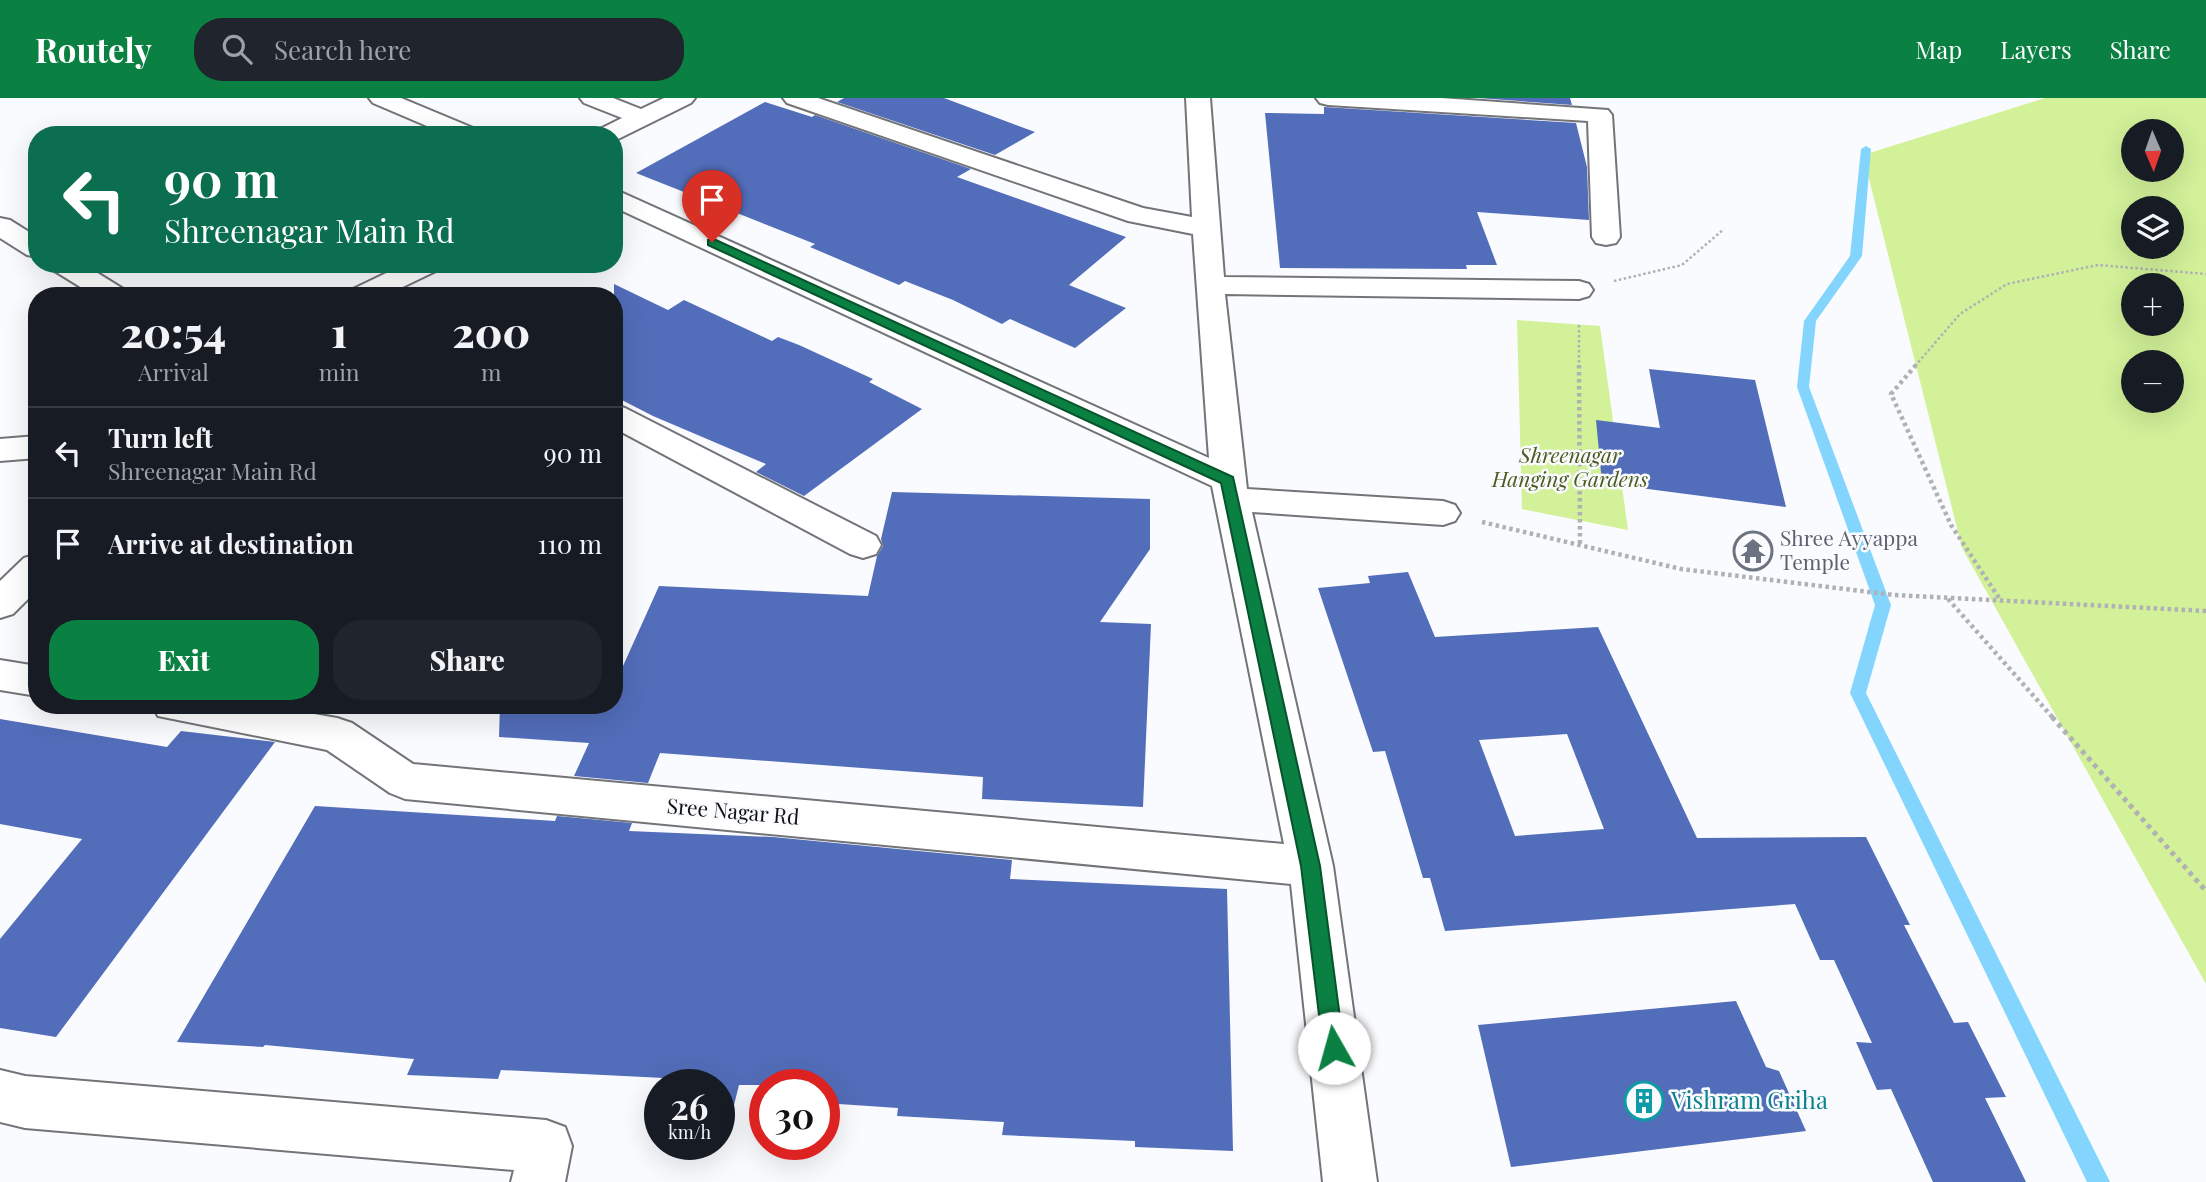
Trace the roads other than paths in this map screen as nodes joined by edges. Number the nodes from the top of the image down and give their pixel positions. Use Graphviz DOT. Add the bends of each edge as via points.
graph roads {
  1 [pos="381,98"];
  2 [pos="592,98"];
  3 [pos="683,98"];
  4 [pos="795,98"];
  5 [pos="1198,98"];
  6 [pos="1328,98"];
  7 [pos="643,118"];
  8 [pos="448,126"];
  9 [pos="623,127"];
  10 [pos="623,201"];
  11 [pos="0,226"];
  12 [pos="1206,228"];
  13 [pos="1606,237"];
  14 [pos="28,243"];
  15 [pos="78,273"];
  16 [pos="412,273"];
  17 [pos="1210,285"];
  18 [pos="100,287"];
  19 [pos="386,287"];
  20 [pos="1579,290"];
  21 [pos="623,420"];
  22 [pos="1230,490"];
  23 [pos="1443,513"];
  24 [pos="863,545"];
  25 [pos="28,576"];
  26 [pos="0,604"];
  27 [pos="0,674"];
  28 [pos="28,679"];
  29 [pos="222,714"];
  30 [pos="1311,866"];
  31 [pos="0,1096"];
  32 [pos="538,1182"];
  33 [pos="1350,1182"];
  1 -- 8 [label="street"];
  2 -- 7 [label="street"];
  3 -- 7 [label="street"];
  4 -- 12 [label="street" via="1137,215"];
  5 -- 12 [label="street"];
  6 -- 13 [label="street" via="1600,115"];
  7 -- 9 [label="street"];
  10 -- 22 [label="street"];
  11 -- 14 [label="street"];
  12 -- 17 [label="street"];
  15 -- 18 [label="street"];
  16 -- 19 [label="street"];
  17 -- 20 [label="street"];
  17 -- 22 [label="street"];
  21 -- 24 [label="street"];
  22 -- 23 [label="street" via="1295,502"];
  22 -- 30 [label="street"];
  25 -- 26 [label="street"];
  27 -- 28 [label="street"];
  29 -- 30 [label="street, Sree Nagar Rd" via="337,735 405,781"];
  30 -- 33 [label="street"];
  31 -- 32 [label="street" via="25,1102 546,1146"];
}
